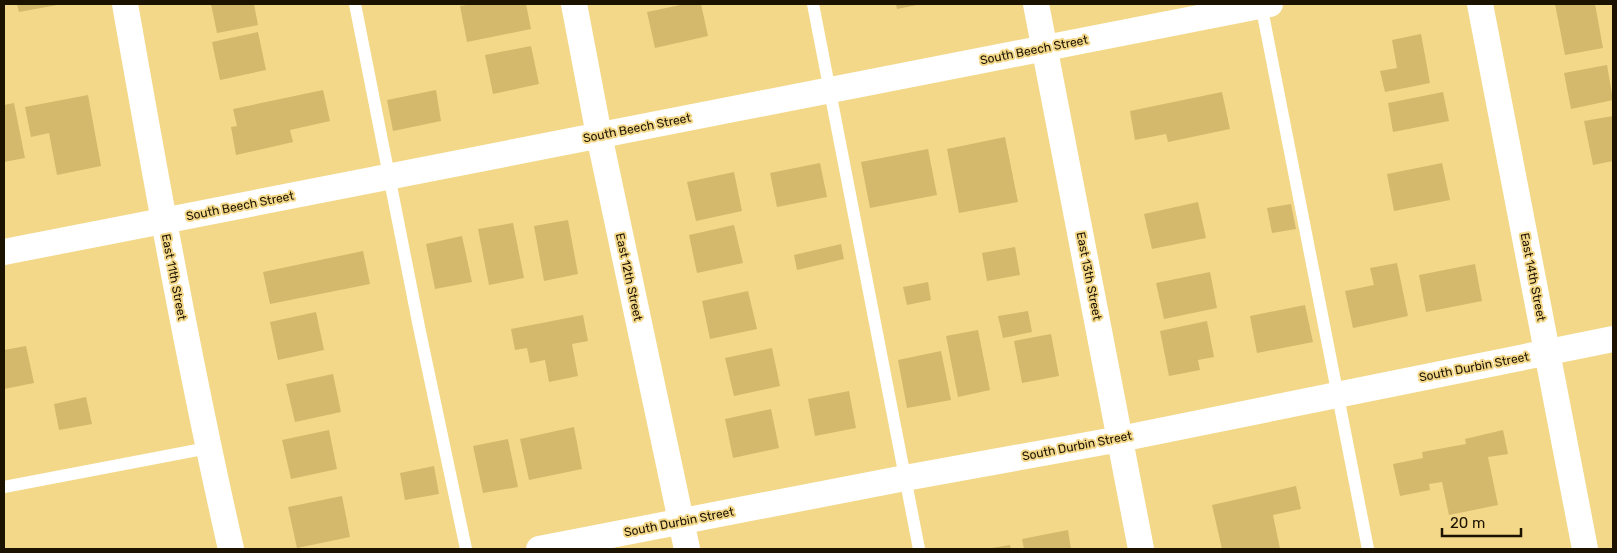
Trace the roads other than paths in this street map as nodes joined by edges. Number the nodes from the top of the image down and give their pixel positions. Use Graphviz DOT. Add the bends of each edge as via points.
graph roads {
  1 [pos="124,4"];
  2 [pos="355,4"];
  3 [pos="574,4"];
  4 [pos="813,4"];
  5 [pos="1036,4"];
  6 [pos="1264,4"];
  7 [pos="1480,4"];
  8 [pos="1044,48"];
  9 [pos="830,90"];
  10 [pos="599,135"];
  11 [pos="390,177"];
  12 [pos="163,221"];
  13 [pos="4,252"];
  14 [pos="1613,339"];
  15 [pos="1547,352"];
  16 [pos="1337,394"];
  17 [pos="1120,439"];
  18 [pos="208,448"];
  19 [pos="905,478"];
  20 [pos="4,487"];
  21 [pos="682,522"];
  22 [pos="231,549"];
  23 [pos="466,549"];
  24 [pos="539,549"];
  25 [pos="687,549"];
  26 [pos="919,549"];
  27 [pos="1141,549"];
  28 [pos="1368,549"];
  29 [pos="1585,549"];
  1 -- 12 [label="street, East 11th Street"];
  2 -- 11 [label="lane"];
  3 -- 10 [label="street, East 12th Street"];
  4 -- 9 [label="lane"];
  5 -- 8 [label="street, East 13th Street"];
  6 -- 8 [label="street, South Beech Street"];
  6 -- 16 [label="lane"];
  7 -- 15 [label="street, East 14th Street"];
  8 -- 9 [label="street, South Beech Street"];
  8 -- 17 [label="street, East 13th Street"];
  9 -- 10 [label="street, South Beech Street"];
  9 -- 19 [label="lane"];
  10 -- 11 [label="street, South Beech Street"];
  10 -- 21 [label="street, East 12th Street"];
  11 -- 12 [label="street, South Beech Street"];
  11 -- 23 [label="lane"];
  12 -- 13 [label="street, South Beech Street"];
  12 -- 18 [label="street, East 11th Street"];
  14 -- 15 [label="street, South Durbin Street"];
  15 -- 16 [label="street, South Durbin Street"];
  15 -- 29 [label="street, East 14th Street"];
  16 -- 17 [label="street, South Durbin Street"];
  16 -- 28 [label="lane"];
  17 -- 19 [label="street, South Durbin Street"];
  17 -- 27 [label="street, East 13th Street"];
  18 -- 20 [label="lane"];
  18 -- 22 [label="street, East 11th Street"];
  19 -- 21 [label="street, South Durbin Street"];
  19 -- 26 [label="lane"];
  21 -- 24 [label="street, South Durbin Street"];
  21 -- 25 [label="street, East 12th Street"];
}
